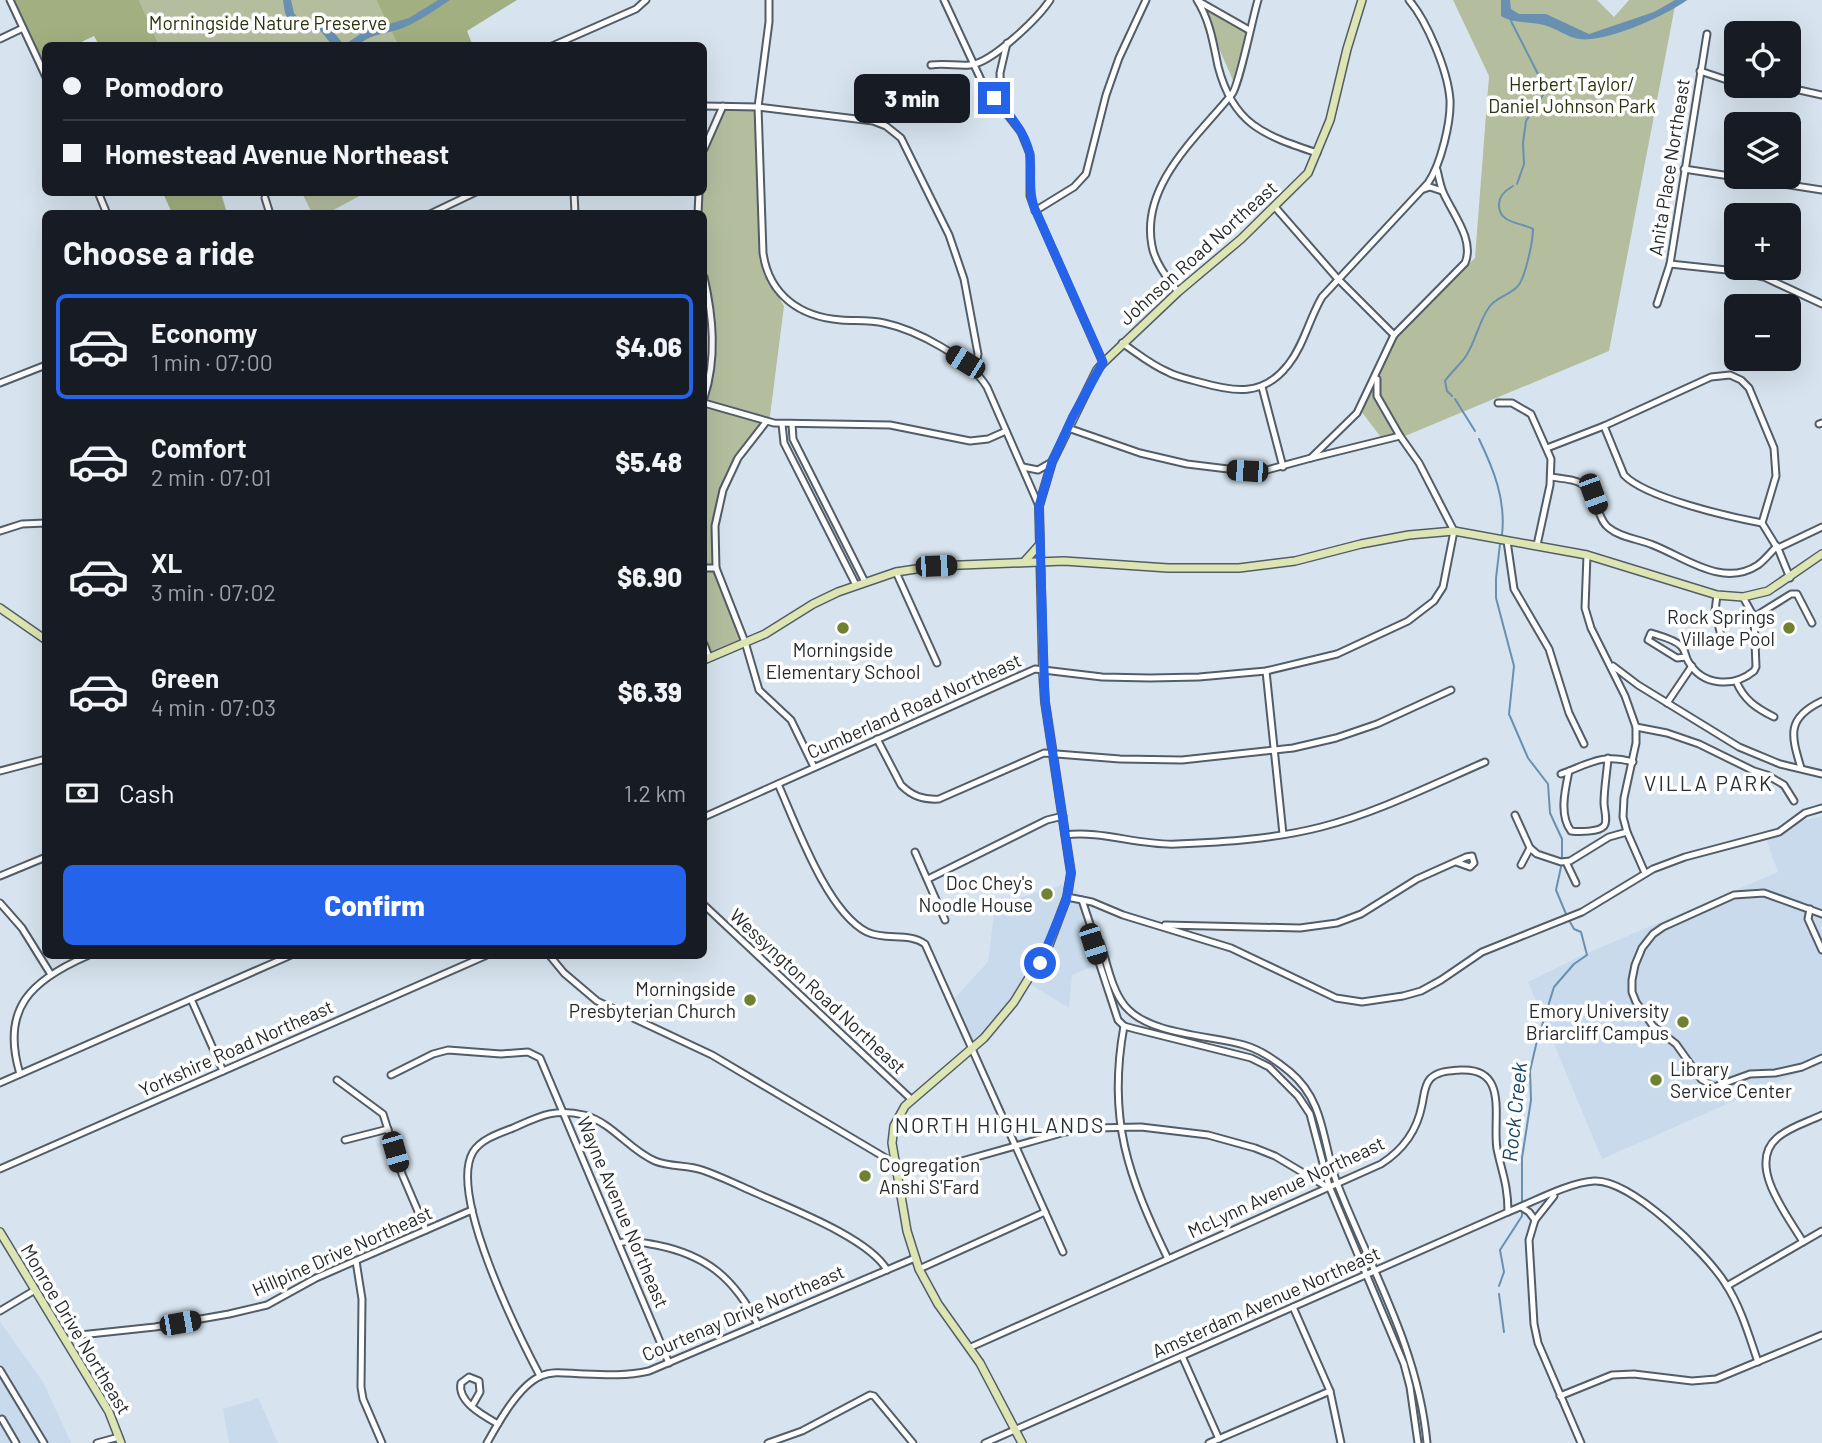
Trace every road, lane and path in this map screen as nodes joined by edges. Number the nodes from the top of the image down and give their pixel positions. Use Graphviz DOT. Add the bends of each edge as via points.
graph roads {
  1 [pos="10,0"];
  2 [pos="646,0"];
  3 [pos="769,0"];
  4 [pos="944,0"];
  5 [pos="1146,0"];
  6 [pos="1198,0"];
  7 [pos="1258,0"];
  8 [pos="1362,0"];
  9 [pos="1409,0"];
  10 [pos="1049,1"];
  11 [pos="23,28"];
  12 [pos="1249,30"];
  13 [pos="1707,34"];
  14 [pos="0,39"];
  15 [pos="561,42"];
  16 [pos="1007,43"];
  17 [pos="973,64"];
  18 [pos="931,65"];
  19 [pos="42,68"];
  20 [pos="1700,71"];
  21 [pos="1724,79"];
  22 [pos="1801,90"];
  23 [pos="1822,95"];
  24 [pos="1228,97"];
  25 [pos="1001,105"];
  26 [pos="707,106"];
  27 [pos="723,106"];
  28 [pos="758,107"];
  29 [pos="707,142"];
  30 [pos="1317,153"];
  31 [pos="1684,169"];
  32 [pos="1437,170"];
  33 [pos="1421,190"];
  34 [pos="1822,190"];
  35 [pos="1442,191"];
  36 [pos="468,196"];
  37 [pos="265,198"];
  38 [pos="1275,207"];
  39 [pos="269,210"];
  40 [pos="438,210"];
  41 [pos="1035,211"];
  42 [pos="1670,264"];
  43 [pos="1337,278"];
  44 [pos="707,292"];
  45 [pos="1178,292"];
  46 [pos="1657,304"];
  47 [pos="1822,304"];
  48 [pos="1394,335"];
  49 [pos="1122,343"];
  50 [pos="1103,362"];
  51 [pos="42,367"];
  52 [pos="975,371"];
  53 [pos="1378,372"];
  54 [pos="1,382"];
  55 [pos="1262,387"];
  56 [pos="707,388"];
  57 [pos="707,401"];
  58 [pos="1498,403"];
  59 [pos="766,422"];
  60 [pos="782,424"];
  61 [pos="792,424"];
  62 [pos="1604,426"];
  63 [pos="1068,428"];
  64 [pos="1006,431"];
  65 [pos="1399,436"];
  66 [pos="1547,448"];
  67 [pos="1311,458"];
  68 [pos="1052,462"];
  69 [pos="1022,467"];
  70 [pos="1283,467"];
  71 [pos="1551,477"];
  72 [pos="827,506"];
  73 [pos="1039,506"];
  74 [pos="818,510"];
  75 [pos="42,523"];
  76 [pos="1762,523"];
  77 [pos="1822,527"];
  78 [pos="0,531"];
  79 [pos="1454,531"];
  80 [pos="1507,541"];
  81 [pos="1040,544"];
  82 [pos="1537,545"];
  83 [pos="1777,547"];
  84 [pos="1822,554"];
  85 [pos="1587,555"];
  86 [pos="1024,562"];
  87 [pos="1041,562"];
  88 [pos="707,568"];
  89 [pos="716,568"];
  90 [pos="896,572"];
  91 [pos="1790,578"];
  92 [pos="865,582"];
  93 [pos="856,585"];
  94 [pos="1717,595"];
  95 [pos="1743,597"];
  96 [pos="0,608"];
  97 [pos="1754,617"];
  98 [pos="1812,623"];
  99 [pos="42,637"];
  100 [pos="745,642"];
  101 [pos="1723,644"];
  102 [pos="1686,657"];
  103 [pos="707,658"];
  104 [pos="937,663"];
  105 [pos="1611,664"];
  106 [pos="1692,666"];
  107 [pos="1043,671"];
  108 [pos="1266,671"];
  109 [pos="1736,681"];
  110 [pos="1451,690"];
  111 [pos="1822,701"];
  112 [pos="1667,703"];
  113 [pos="1773,717"];
  114 [pos="1636,727"];
  115 [pos="877,739"];
  116 [pos="1584,744"];
  117 [pos="1274,751"];
  118 [pos="1053,754"];
  119 [pos="1608,758"];
  120 [pos="42,760"];
  121 [pos="1485,762"];
  122 [pos="1633,762"];
  123 [pos="814,768"];
  124 [pos="1801,768"];
  125 [pos="0,771"];
  126 [pos="1569,771"];
  127 [pos="1561,774"];
  128 [pos="1822,774"];
  129 [pos="778,784"];
  130 [pos="1794,802"];
  131 [pos="1822,808"];
  132 [pos="1515,815"];
  133 [pos="707,816"];
  134 [pos="1063,816"];
  135 [pos="1627,832"];
  136 [pos="1283,834"];
  137 [pos="1066,835"];
  138 [pos="1530,848"];
  139 [pos="915,852"];
  140 [pos="42,858"];
  141 [pos="1456,862"];
  142 [pos="1566,862"];
  143 [pos="1521,865"];
  144 [pos="1645,873"];
  145 [pos="0,876"];
  146 [pos="928,879"];
  147 [pos="1576,883"];
  148 [pos="1067,897"];
  149 [pos="1082,900"];
  150 [pos="0,903"];
  151 [pos="707,908"];
  152 [pos="1810,909"];
  153 [pos="1822,914"];
  154 [pos="945,920"];
  155 [pos="1148,922"];
  156 [pos="1095,939"];
  157 [pos="1822,950"];
  158 [pos="80,959"];
  159 [pos="272,959"];
  160 [pos="478,959"];
  161 [pos="553,959"];
  162 [pos="50,973"];
  163 [pos="191,999"];
  164 [pos="1121,999"];
  165 [pos="1112,1003"];
  166 [pos="1145,1022"];
  167 [pos="1125,1026"];
  168 [pos="1143,1031"];
  169 [pos="1241,1044"];
  170 [pos="971,1048"];
  171 [pos="1238,1054"];
  172 [pos="1822,1058"];
  173 [pos="223,1071"];
  174 [pos="20,1074"];
  175 [pos="391,1075"];
  176 [pos="337,1080"];
  177 [pos="0,1083"];
  178 [pos="1300,1083"];
  179 [pos="1293,1090"];
  180 [pos="911,1099"];
  181 [pos="563,1111"];
  182 [pos="1822,1115"];
  183 [pos="1120,1127"];
  184 [pos="387,1129"];
  185 [pos="345,1140"];
  186 [pos="1015,1145"];
  187 [pos="1331,1162"];
  188 [pos="1322,1163"];
  189 [pos="895,1165"];
  190 [pos="0,1169"];
  191 [pos="1337,1183"];
  192 [pos="1328,1187"];
  193 [pos="1559,1192"];
  194 [pos="1521,1207"];
  195 [pos="472,1210"];
  196 [pos="1045,1212"];
  197 [pos="1508,1212"];
  198 [pos="1535,1220"];
  199 [pos="426,1230"];
  200 [pos="1822,1231"];
  201 [pos="0,1232"];
  202 [pos="1803,1242"];
  203 [pos="619,1243"];
  204 [pos="1063,1252"];
  205 [pos="915,1258"];
  206 [pos="1168,1259"];
  207 [pos="356,1261"];
  208 [pos="887,1269"];
  209 [pos="919,1269"];
  210 [pos="1375,1271"];
  211 [pos="1367,1275"];
  212 [pos="1727,1286"];
  213 [pos="35,1290"];
  214 [pos="1293,1307"];
  215 [pos="0,1311"];
  216 [pos="758,1325"];
  217 [pos="1822,1335"];
  218 [pos="66,1341"];
  219 [pos="971,1347"];
  220 [pos="1182,1356"];
  221 [pos="1758,1362"];
  222 [pos="670,1363"];
  223 [pos="0,1370"];
  224 [pos="540,1376"];
  225 [pos="1330,1391"];
  226 [pos="1419,1391"];
  227 [pos="1411,1392"];
  228 [pos="1560,1396"];
  229 [pos="472,1406"];
  230 [pos="2,1419"];
  231 [pos="498,1424"];
  232 [pos="1015,1430"];
  233 [pos="1219,1439"];
  234 [pos="120,1440"];
  235 [pos="16,1443"];
  236 [pos="44,1443"];
  237 [pos="97,1443"];
  238 [pos="382,1443"];
  239 [pos="487,1443"];
  240 [pos="768,1443"];
  241 [pos="913,1443"];
  242 [pos="985,1443"];
  243 [pos="1022,1443"];
  244 [pos="1209,1443"];
  245 [pos="1341,1443"];
  246 [pos="1418,1443"];
  247 [pos="1427,1443"];
  248 [pos="1581,1443"];
  1 -- 11 [label="street"];
  2 -- 15 [label="street" via="636,9"];
  3 -- 28 [label="street"];
  4 -- 17 [label="street"];
  5 -- 41 [label="street" via="1106,95 1086,174"];
  6 -- 12 [label="street"];
  6 -- 24 [label="street" via="1208,17"];
  7 -- 12 [label="street"];
  8 -- 30 [label="street, Johnson Road Northeast"];
  9 -- 32 [label="street" via="1419,11 1448,86 1450,102"];
  10 -- 16 [label="street"];
  11 -- 14 [label="street"];
  11 -- 19 [label="street"];
  12 -- 24 [label="street" via="1234,92"];
  13 -- 20 [label="street, Anita Place Northeast"];
  16 -- 17 [label="street"];
  16 -- 25 [label="street" via="1000,72"];
  17 -- 18 [label="street"];
  17 -- 25 [label="street"];
  20 -- 21 [label="street"];
  20 -- 31 [label="street, Anita Place Northeast"];
  22 -- 23 [label="street"];
  24 -- 30 [label="street" via="1265,134"];
  24 -- 45 [label="street" via="1172,167 1152,211 1152,248"];
  25 -- 41 [label="street" via="1030,154 1030,196"];
  26 -- 27 [label="street"];
  27 -- 28 [label="street"];
  27 -- 29 [label="street"];
  28 -- 52 [label="street" via="873,121 901,138 960,265 978,354"];
  28 -- 52 [label="street" via="763,253 765,268 779,293 812,314 896,326"];
  30 -- 38 [label="street, Johnson Road Northeast" via="1308,173"];
  31 -- 34 [label="street"];
  31 -- 42 [label="street, Anita Place Northeast"];
  32 -- 33 [label="street"];
  32 -- 35 [label="street"];
  33 -- 35 [label="street"];
  33 -- 43 [label="street"];
  35 -- 48 [label="street" via="1463,232 1468,255"];
  36 -- 40 [label="street"];
  37 -- 39 [label="street"];
  38 -- 43 [label="street"];
  38 -- 45 [label="street, Johnson Road Northeast"];
  41 -- 50 [label="street"];
  42 -- 46 [label="street, Anita Place Northeast"];
  42 -- 47 [label="street" via="1764,277"];
  43 -- 48 [label="street"];
  43 -- 55 [label="street" via="1311,315 1289,364"];
  44 -- 56 [label="street" via="712,347"];
  45 -- 49 [label="street, Johnson Road Northeast"];
  48 -- 53 [label="street"];
  49 -- 50 [label="street, Johnson Road Northeast"];
  49 -- 55 [label="street" via="1169,373 1220,388"];
  50 -- 63 [label="street, Johnson Road Northeast"];
  51 -- 54 [label="street"];
  52 -- 64 [label="street"];
  53 -- 65 [label="street" via="1377,396"];
  53 -- 67 [label="street" via="1357,413"];
  55 -- 70 [label="street"];
  57 -- 59 [label="street"];
  58 -- 66 [label="street" via="1513,403 1531,414"];
  59 -- 60 [label="street"];
  59 -- 89 [label="street" via="738,458 723,489 715,526"];
  60 -- 61 [label="street"];
  60 -- 74 [label="street" via="784,443"];
  61 -- 64 [label="street" via="890,425 970,441"];
  61 -- 72 [label="street" via="793,439"];
  62 -- 66 [label="street"];
  62 -- 76 [label="street" via="1624,475 1637,485 1722,515"];
  62 -- 76 [label="street" via="1711,377 1730,375 1741,380 1749,388 1774,448 1776,476"];
  63 -- 68 [label="street, Johnson Road Northeast"];
  63 -- 70 [label="street" via="1187,464 1247,471"];
  64 -- 69 [label="street"];
  65 -- 67 [label="street"];
  65 -- 79 [label="street" via="1419,463"];
  66 -- 71 [label="street"];
  67 -- 70 [label="street"];
  68 -- 69 [label="street" via="1038,470"];
  68 -- 73 [label="street, Johnson Road Northeast"];
  69 -- 73 [label="street"];
  71 -- 82 [label="street"];
  71 -- 83 [label="street" via="1586,485 1605,525 1614,532 1708,570 1747,571"];
  72 -- 74 [label="street"];
  72 -- 92 [label="street"];
  73 -- 81 [label="street, Johnson Road Northeast"];
  74 -- 93 [label="street"];
  75 -- 78 [label="street"];
  76 -- 83 [label="street"];
  77 -- 83 [label="street"];
  79 -- 80 [label="street"];
  79 -- 87 [label="street" via="1409,535 1295,561 1239,568"];
  79 -- 108 [label="street, Cumberland Road Northeast" via="1443,587 1422,611 1337,654"];
  80 -- 82 [label="street"];
  80 -- 116 [label="street" via="1514,589 1549,649"];
  81 -- 86 [label="street"];
  81 -- 87 [label="street, Johnson Road Northeast"];
  82 -- 85 [label="street"];
  83 -- 91 [label="street"];
  84 -- 91 [label="street"];
  85 -- 94 [label="street"];
  85 -- 105 [label="street" via="1585,608"];
  86 -- 87 [label="street"];
  86 -- 90 [label="street"];
  87 -- 107 [label="street, Johnson Road Northeast"];
  88 -- 89 [label="street"];
  89 -- 100 [label="street"];
  90 -- 92 [label="street"];
  90 -- 104 [label="street"];
  91 -- 95 [label="street" via="1768,591"];
  92 -- 93 [label="street"];
  93 -- 100 [label="street"];
  94 -- 95 [label="street"];
  94 -- 101 [label="street" via="1715,611"];
  95 -- 97 [label="street"];
  96 -- 99 [label="street"];
  97 -- 98 [label="street" via="1797,594"];
  97 -- 109 [label="street" via="1756,667 1751,675"];
  100 -- 103 [label="street"];
  100 -- 123 [label="street" via="759,690 792,720"];
  102 -- 102 [label="street" via="1680,645 1651,634 1648,640 1676,657"];
  102 -- 106 [label="street"];
  105 -- 112 [label="street"];
  105 -- 114 [label="street"];
  106 -- 109 [label="street" via="1720,683"];
  106 -- 112 [label="street"];
  107 -- 108 [label="street, Cumberland Road Northeast" via="1150,678"];
  107 -- 115 [label="street, Cumberland Road Northeast" via="1027,671"];
  107 -- 118 [label="street, Johnson Road Northeast"];
  108 -- 117 [label="street"];
  109 -- 113 [label="street" via="1741,695"];
  110 -- 117 [label="street" via="1377,724"];
  111 -- 124 [label="street" via="1803,713 1793,728"];
  112 -- 124 [label="street" via="1739,747 1772,762"];
  114 -- 122 [label="street"];
  114 -- 130 [label="street" via="1699,744 1766,775 1784,785"];
  115 -- 118 [label="street" via="901,785 929,800 947,797 1044,753"];
  115 -- 123 [label="street, Cumberland Road Northeast"];
  117 -- 118 [label="street" via="1182,760"];
  117 -- 136 [label="street"];
  118 -- 134 [label="street, Johnson Road Northeast"];
  119 -- 122 [label="street"];
  119 -- 126 [label="street"];
  119 -- 126 [label="street" via="1606,822 1596,830 1577,832 1568,826"];
  120 -- 125 [label="street"];
  121 -- 136 [label="street" via="1322,827"];
  122 -- 135 [label="street" via="1624,798"];
  123 -- 129 [label="street, Cumberland Road Northeast"];
  124 -- 128 [label="street"];
  126 -- 127 [label="street"];
  129 -- 133 [label="street, Cumberland Road Northeast"];
  129 -- 170 [label="street" via="817,870 849,918 875,935 917,939 925,944"];
  131 -- 144 [label="street" via="1779,832 1685,857"];
  132 -- 138 [label="street"];
  134 -- 137 [label="street, Johnson Road Northeast"];
  134 -- 146 [label="street"];
  135 -- 142 [label="street"];
  135 -- 144 [label="street"];
  136 -- 137 [label="street" via="1173,844"];
  137 -- 148 [label="street, Johnson Road Northeast" via="1071,873"];
  138 -- 142 [label="street"];
  138 -- 143 [label="street"];
  139 -- 146 [label="street"];
  140 -- 145 [label="street"];
  141 -- 155 [label="street" via="1417,879 1362,914 1327,925 1289,928"];
  142 -- 147 [label="street"];
  144 -- 155 [label="street" via="1583,912 1482,951 1428,988 1362,1002 1336,998 1231,947"];
  146 -- 154 [label="street"];
  148 -- 149 [label="street"];
  148 -- 170 [label="street, Johnson Road Northeast" via="1028,983"];
  149 -- 155 [label="street"];
  149 -- 156 [label="street"];
  150 -- 162 [label="street"];
  151 -- 180 [label="street, Wessyngton Road Northeast"];
  152 -- 153 [label="street"];
  152 -- 157 [label="street" via="1808,919"];
  152 -- 172 [label="street" via="1764,893 1717,901 1653,934 1639,953 1631,986 1653,1026 1676,1044 1701,1079 1714,1087 1750,1074 1802,1067"];
  156 -- 164 [label="street"];
  156 -- 165 [label="street"];
  158 -- 162 [label="street"];
  159 -- 163 [label="street"];
  160 -- 173 [label="street, Yorkshire Road Northeast"];
  161 -- 189 [label="street" via="597,1001 712,1055"];
  162 -- 174 [label="street" via="28,992 15,1017 12,1046"];
  163 -- 173 [label="street"];
  163 -- 174 [label="street"];
  164 -- 165 [label="street"];
  164 -- 166 [label="street"];
  165 -- 167 [label="street"];
  166 -- 168 [label="street"];
  166 -- 169 [label="street"];
  167 -- 168 [label="street"];
  167 -- 183 [label="street" via="1117,1075"];
  168 -- 171 [label="street"];
  169 -- 171 [label="street"];
  169 -- 178 [label="street" via="1262,1052"];
  170 -- 180 [label="street, Johnson Road Northeast"];
  170 -- 186 [label="street"];
  171 -- 179 [label="street" via="1269,1068"];
  173 -- 190 [label="street, Yorkshire Road Northeast"];
  174 -- 177 [label="street"];
  175 -- 181 [label="street, Wayne Avenue Northeast" via="442,1051 528,1052 543,1062"];
  176 -- 184 [label="street" via="383,1114"];
  178 -- 179 [label="street"];
  178 -- 187 [label="street" via="1322,1121"];
  179 -- 188 [label="street" via="1310,1114"];
  180 -- 189 [label="street, Johnson Road Northeast" via="894,1126"];
  181 -- 195 [label="street" via="514,1127 477,1147 467,1176"];
  181 -- 203 [label="street, Wayne Avenue Northeast"];
  181 -- 208 [label="street" via="600,1122 655,1161 706,1171 822,1223 878,1257"];
  182 -- 202 [label="street" via="1779,1136 1766,1156 1768,1179"];
  183 -- 186 [label="street" via="1065,1132"];
  183 -- 192 [label="street" via="1185,1130 1231,1140 1275,1156"];
  183 -- 206 [label="street" via="1134,1182"];
  184 -- 185 [label="street"];
  184 -- 199 [label="street"];
  186 -- 189 [label="street" via="940,1165 906,1170"];
  186 -- 196 [label="street"];
  187 -- 188 [label="street"];
  187 -- 191 [label="street"];
  188 -- 192 [label="street"];
  189 -- 205 [label="street, Johnson Road Northeast"];
  191 -- 192 [label="street, McLynn Avenue Northeast"];
  191 -- 197 [label="street, McLynn Avenue Northeast" via="1381,1164 1403,1147 1433,1077 1471,1070 1485,1077 1496,1094 1496,1141 1506,1179"];
  191 -- 210 [label="street"];
  192 -- 206 [label="street, McLynn Avenue Northeast"];
  192 -- 211 [label="street"];
  193 -- 194 [label="street, Amsterdam Avenue Northeast"];
  193 -- 198 [label="street"];
  193 -- 212 [label="street, Amsterdam Avenue Northeast" via="1593,1181 1624,1189 1692,1243"];
  194 -- 197 [label="street, Amsterdam Avenue Northeast"];
  194 -- 198 [label="street"];
  195 -- 199 [label="street, Hillpine Drive Northeast"];
  195 -- 224 [label="street" via="511,1317"];
  196 -- 204 [label="street"];
  196 -- 209 [label="street"];
  197 -- 210 [label="street, Amsterdam Avenue Northeast"];
  198 -- 228 [label="street" via="1528,1244 1535,1331"];
  199 -- 207 [label="street, Hillpine Drive Northeast"];
  200 -- 202 [label="street"];
  201 -- 213 [label="street, Monroe Drive Northeast"];
  202 -- 212 [label="street"];
  203 -- 216 [label="street" via="670,1248 704,1261 734,1286"];
  203 -- 222 [label="street, Wayne Avenue Northeast"];
  205 -- 208 [label="street, Courtenay Drive Northeast"];
  205 -- 209 [label="street, Johnson Road Northeast"];
  206 -- 219 [label="street, McLynn Avenue Northeast"];
  207 -- 218 [label="street, Hillpine Drive Northeast" via="252,1309 80,1335"];
  207 -- 238 [label="street" via="362,1299 361,1387"];
  208 -- 216 [label="street, Courtenay Drive Northeast"];
  209 -- 219 [label="street, Johnson Road Northeast" via="938,1304"];
  210 -- 211 [label="street, Amsterdam Avenue Northeast"];
  210 -- 226 [label="street" via="1405,1342"];
  211 -- 214 [label="street, Amsterdam Avenue Northeast"];
  211 -- 227 [label="street"];
  212 -- 221 [label="street, Amsterdam Avenue Northeast"];
  213 -- 215 [label="street"];
  213 -- 218 [label="street, Monroe Drive Northeast"];
  214 -- 220 [label="street, Amsterdam Avenue Northeast"];
  214 -- 225 [label="street"];
  216 -- 222 [label="street, Courtenay Drive Northeast"];
  217 -- 221 [label="street"];
  218 -- 234 [label="street, Monroe Drive Northeast"];
  219 -- 232 [label="street, Johnson Road Northeast"];
  220 -- 232 [label="street, Amsterdam Avenue Northeast"];
  220 -- 233 [label="street"];
  221 -- 228 [label="street" via="1698,1381 1612,1375"];
  222 -- 224 [label="street, Courtenay Drive Northeast" via="628,1375"];
  223 -- 236 [label="street"];
  224 -- 231 [label="street" via="526,1386"];
  225 -- 233 [label="street"];
  225 -- 245 [label="street"];
  226 -- 227 [label="street"];
  226 -- 247 [label="street"];
  227 -- 246 [label="street"];
  228 -- 248 [label="street"];
  229 -- 229 [label="street" via="460,1388 469,1377 481,1386"];
  229 -- 231 [label="street"];
  230 -- 235 [label="street"];
  231 -- 239 [label="street"];
  232 -- 242 [label="street, Amsterdam Avenue Northeast"];
  232 -- 243 [label="street, Johnson Road Northeast"];
  233 -- 244 [label="street"];
  234 -- 237 [label="street"];
  240 -- 241 [label="street" via="802,1431 870,1395"];
}
